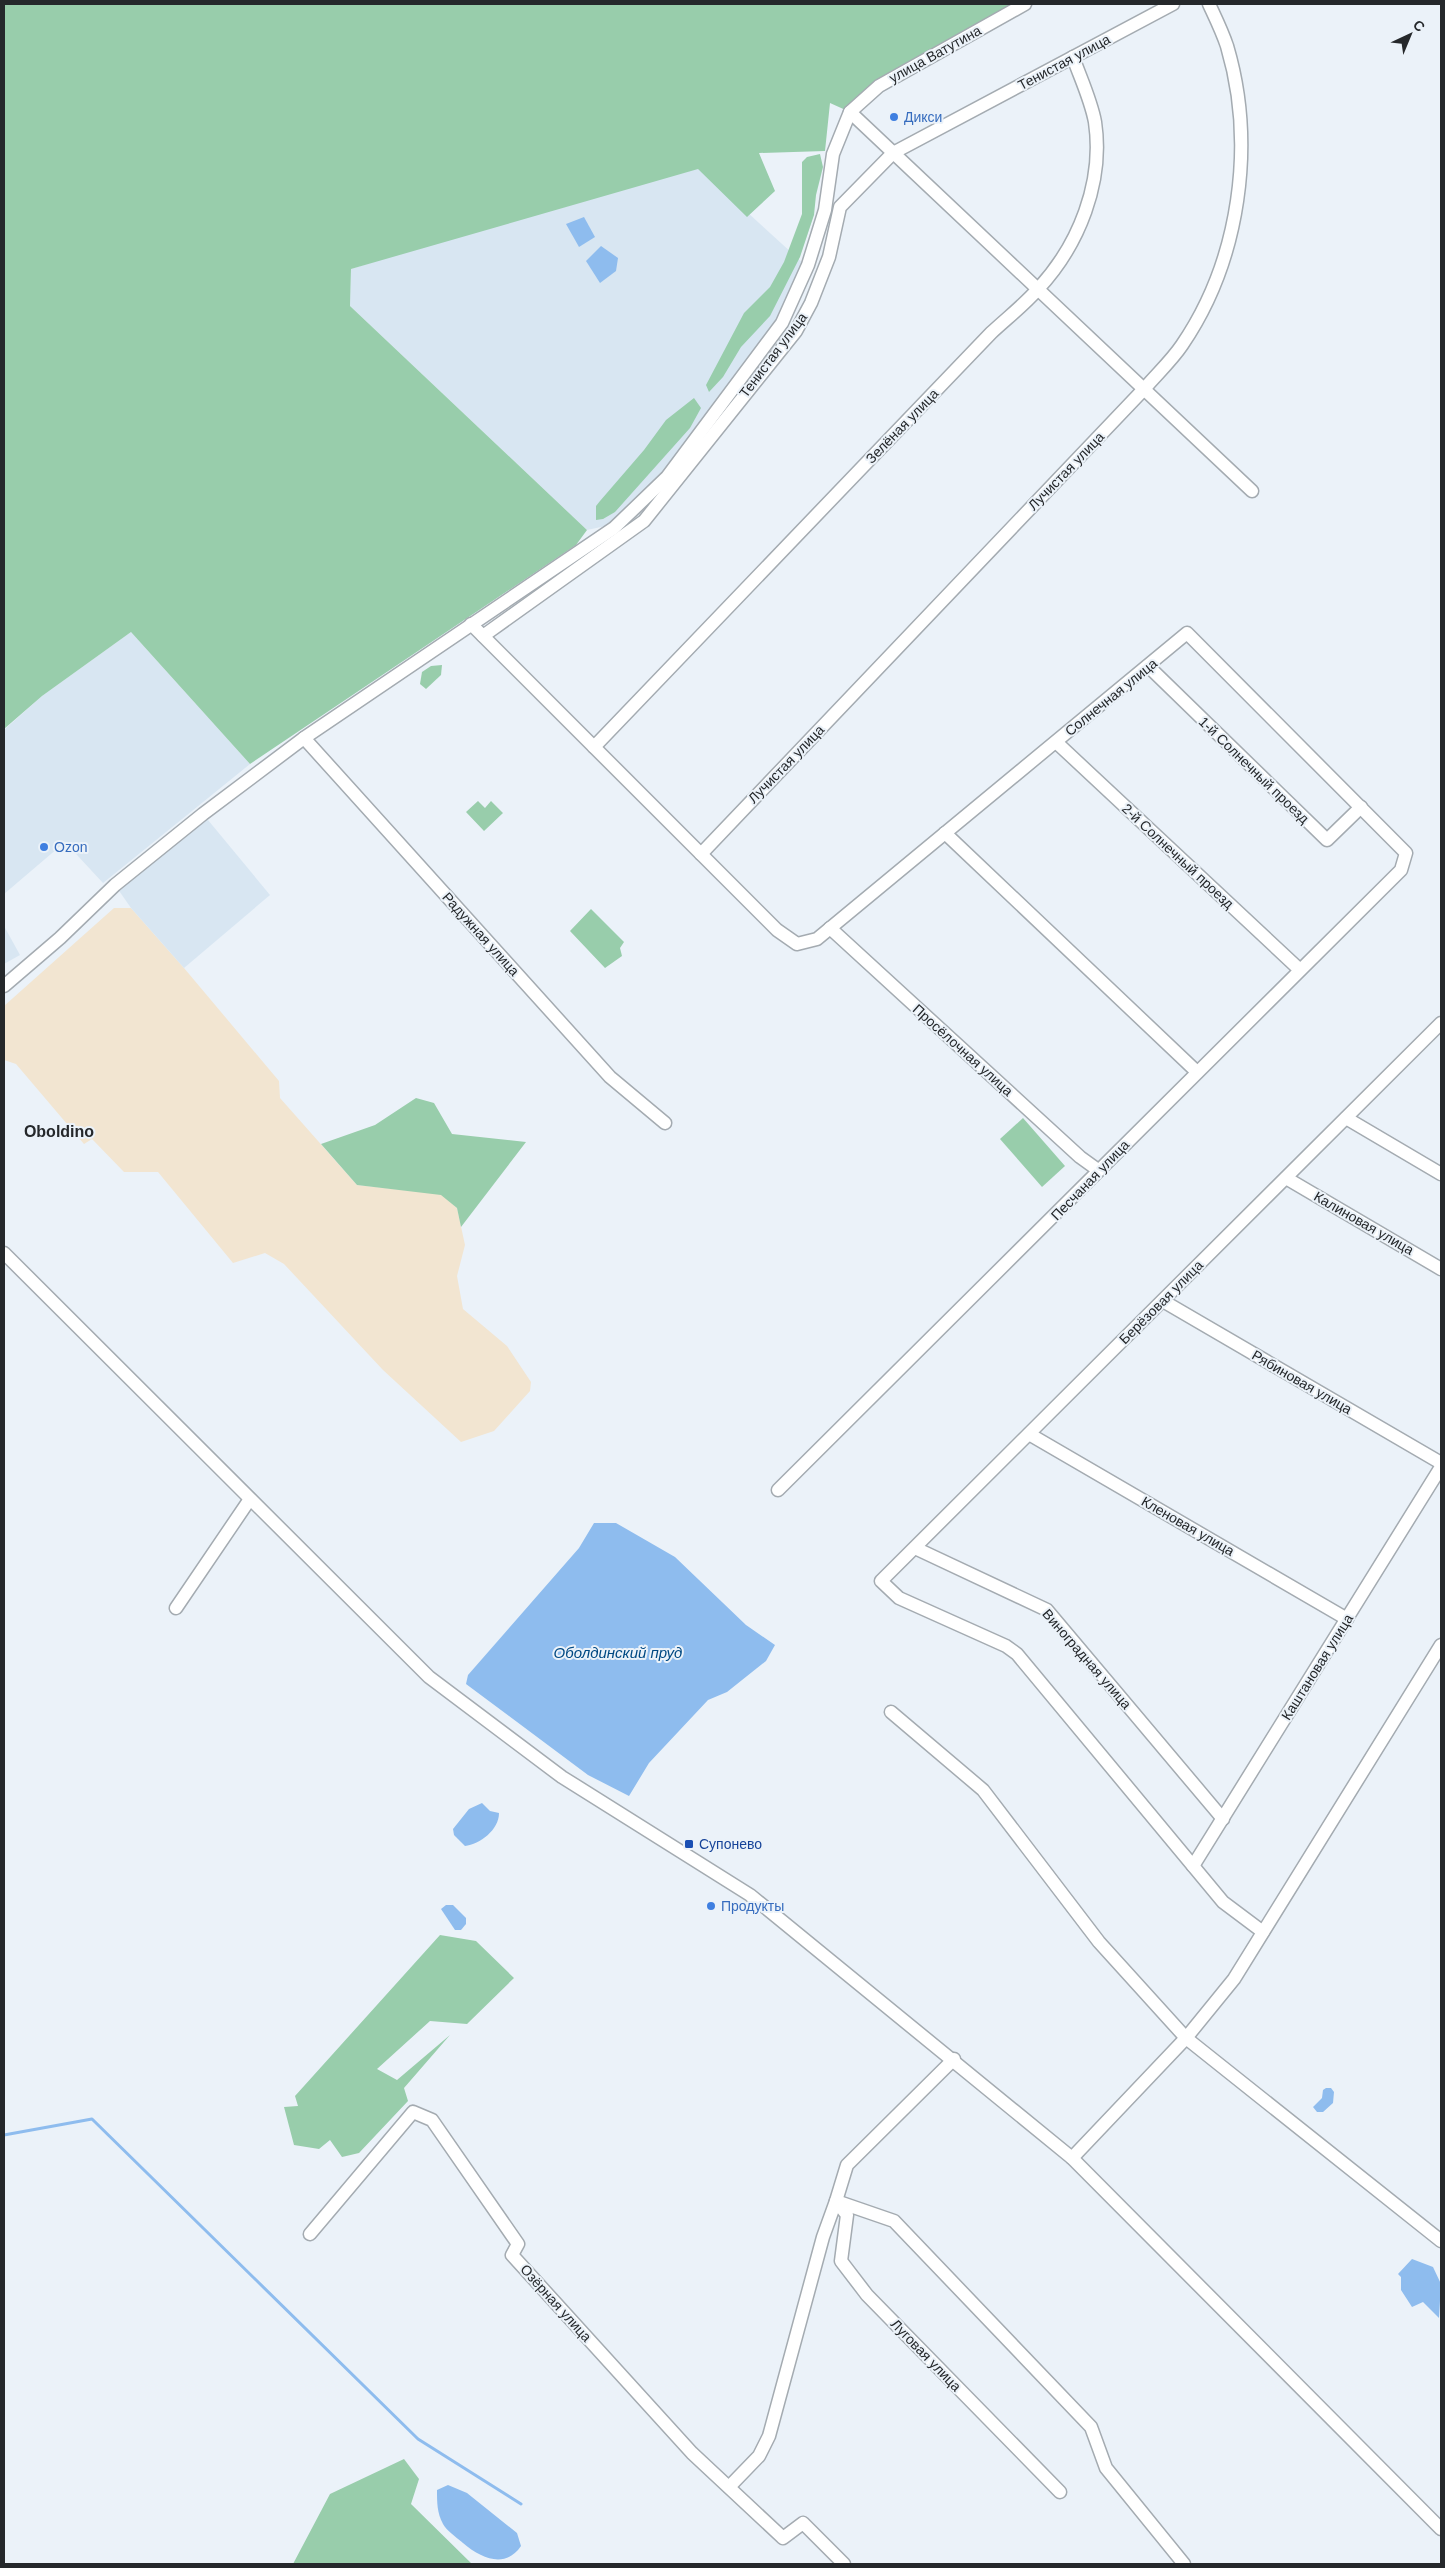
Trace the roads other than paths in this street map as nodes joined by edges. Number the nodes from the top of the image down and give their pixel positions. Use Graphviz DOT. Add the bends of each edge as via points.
graph roads {
  1 [pos="1024,4"];
  2 [pos="1173,4"];
  3 [pos="1209,4"];
  4 [pos="1073,57"];
  5 [pos="850,112"];
  6 [pos="893,153"];
  7 [pos="1039,288"];
  8 [pos="1144,388"];
  9 [pos="1252,491"];
  10 [pos="471,624"];
  11 [pos="483,636"];
  12 [pos="1148,666"];
  13 [pos="304,738"];
  14 [pos="1056,742"];
  15 [pos="594,747"];
  16 [pos="1361,807"];
  17 [pos="945,833"];
  18 [pos="700,854"];
  19 [pos="1401,870"];
  20 [pos="830,928"];
  21 [pos="1300,970"];
  22 [pos="4,986"];
  23 [pos="1441,1023"];
  24 [pos="1197,1072"];
  25 [pos="1346,1118"];
  26 [pos="665,1122"];
  27 [pos="1098,1170"];
  28 [pos="1441,1174"];
  29 [pos="1286,1178"];
  30 [pos="4,1253"];
  31 [pos="1441,1269"];
  32 [pos="1163,1300"];
  33 [pos="1029,1434"];
  34 [pos="1441,1465"];
  35 [pos="778,1490"];
  36 [pos="250,1499"];
  37 [pos="915,1548"];
  38 [pos="176,1608"];
  39 [pos="1347,1619"];
  40 [pos="1441,1645"];
  41 [pos="891,1712"];
  42 [pos="1223,1819"];
  43 [pos="1194,1866"];
  44 [pos="1263,1932"];
  45 [pos="1186,2038"];
  46 [pos="954,2059"];
  47 [pos="1072,2158"];
  48 [pos="836,2201"];
  49 [pos="310,2234"];
  50 [pos="1441,2241"];
  51 [pos="729,2487"];
  52 [pos="1060,2492"];
  53 [pos="1441,2529"];
  54 [pos="844,2564"];
  55 [pos="1184,2564"];
  1 -- 5 [label="street, улица Ватутина" via="880,86"];
  2 -- 4 [label="street, Тенистая улица"];
  3 -- 8 [label="street, Лучистая улица" via="1227,45 1239,103 1238,193 1229,240 1215,285 1182,346"];
  4 -- 6 [label="street, Тенистая улица"];
  4 -- 7 [label="street, Зелёная улица" via="1094,121 1096,155 1093,188 1071,244"];
  5 -- 6 [label="street"];
  5 -- 10 [label="street" via="833,154 825,210 808,265 782,323 741,380 667,477 614,528"];
  6 -- 7 [label="street"];
  6 -- 11 [label="street, Тенистая улица" via="840,207 829,257 811,303 796,330 644,521"];
  7 -- 8 [label="street"];
  7 -- 15 [label="street, Зелёная улица" via="991,333"];
  8 -- 9 [label="street"];
  8 -- 18 [label="street, Лучистая улица"];
  10 -- 11 [label="street, Солнечная улица"];
  10 -- 13 [label="street"];
  11 -- 15 [label="street, Солнечная улица"];
  12 -- 14 [label="street, Солнечная улица"];
  12 -- 16 [label="street, 1-й Солнечный проезд" via="1327,840"];
  12 -- 16 [label="street, Солнечная улица" via="1187,633"];
  13 -- 22 [label="street" via="122,879"];
  13 -- 26 [label="street, Радужная улица" via="610,1077"];
  14 -- 17 [label="street, Солнечная улица"];
  14 -- 21 [label="street, 2-й Солнечный проезд"];
  15 -- 18 [label="street, Солнечная улица"];
  16 -- 19 [label="street, Солнечная улица" via="1406,853"];
  17 -- 20 [label="street, Солнечная улица"];
  17 -- 24 [label="street"];
  18 -- 20 [label="street, Солнечная улица" via="777,930 797,944 816,939"];
  19 -- 21 [label="street, Песчаная улица"];
  20 -- 27 [label="street, Просёлочная улица"];
  21 -- 24 [label="street, Песчаная улица"];
  23 -- 25 [label="street, Берёзовая улица"];
  24 -- 27 [label="street, Песчаная улица"];
  25 -- 28 [label="street"];
  25 -- 29 [label="street, Берёзовая улица"];
  27 -- 35 [label="street, Песчаная улица" via="1028,1244"];
  29 -- 31 [label="street, Калиновая улица"];
  29 -- 32 [label="street, Берёзовая улица"];
  30 -- 36 [label="street"];
  32 -- 33 [label="street, Берёзовая улица"];
  32 -- 34 [label="street, Рябиновая улица"];
  33 -- 37 [label="street, Берёзовая улица"];
  33 -- 39 [label="street, Кленовая улица"];
  34 -- 39 [label="street, Каштановая улица"];
  36 -- 38 [label="street"];
  36 -- 46 [label="street" via="429,1677 562,1777 750,1895"];
  37 -- 42 [label="street, Виноградная улица" via="1047,1610"];
  37 -- 43 [label="street, Берёзовая улица" via="881,1582 899,1598 1006,1646 1017,1654"];
  39 -- 42 [label="street, Каштановая улица"];
  40 -- 44 [label="street"];
  41 -- 45 [label="street" via="982,1790 1099,1942"];
  42 -- 43 [label="street, Каштановая улица"];
  43 -- 44 [label="street" via="1225,1904"];
  44 -- 45 [label="street" via="1234,1978"];
  45 -- 47 [label="street"];
  45 -- 50 [label="street"];
  46 -- 47 [label="street"];
  46 -- 48 [label="street" via="847,2165"];
  47 -- 53 [label="street"];
  48 -- 51 [label="street" via="823,2237 769,2436 759,2456"];
  48 -- 52 [label="street, Луговая улица" via="846,2214 841,2261 867,2295"];
  48 -- 55 [label="street" via="894,2221 1091,2427 1106,2468"];
  49 -- 51 [label="street, Озёрная улица" via="414,2112 432,2120 518,2244 512,2255 692,2453"];
  51 -- 54 [label="street, Озёрная улица" via="783,2538 803,2523"];
}
